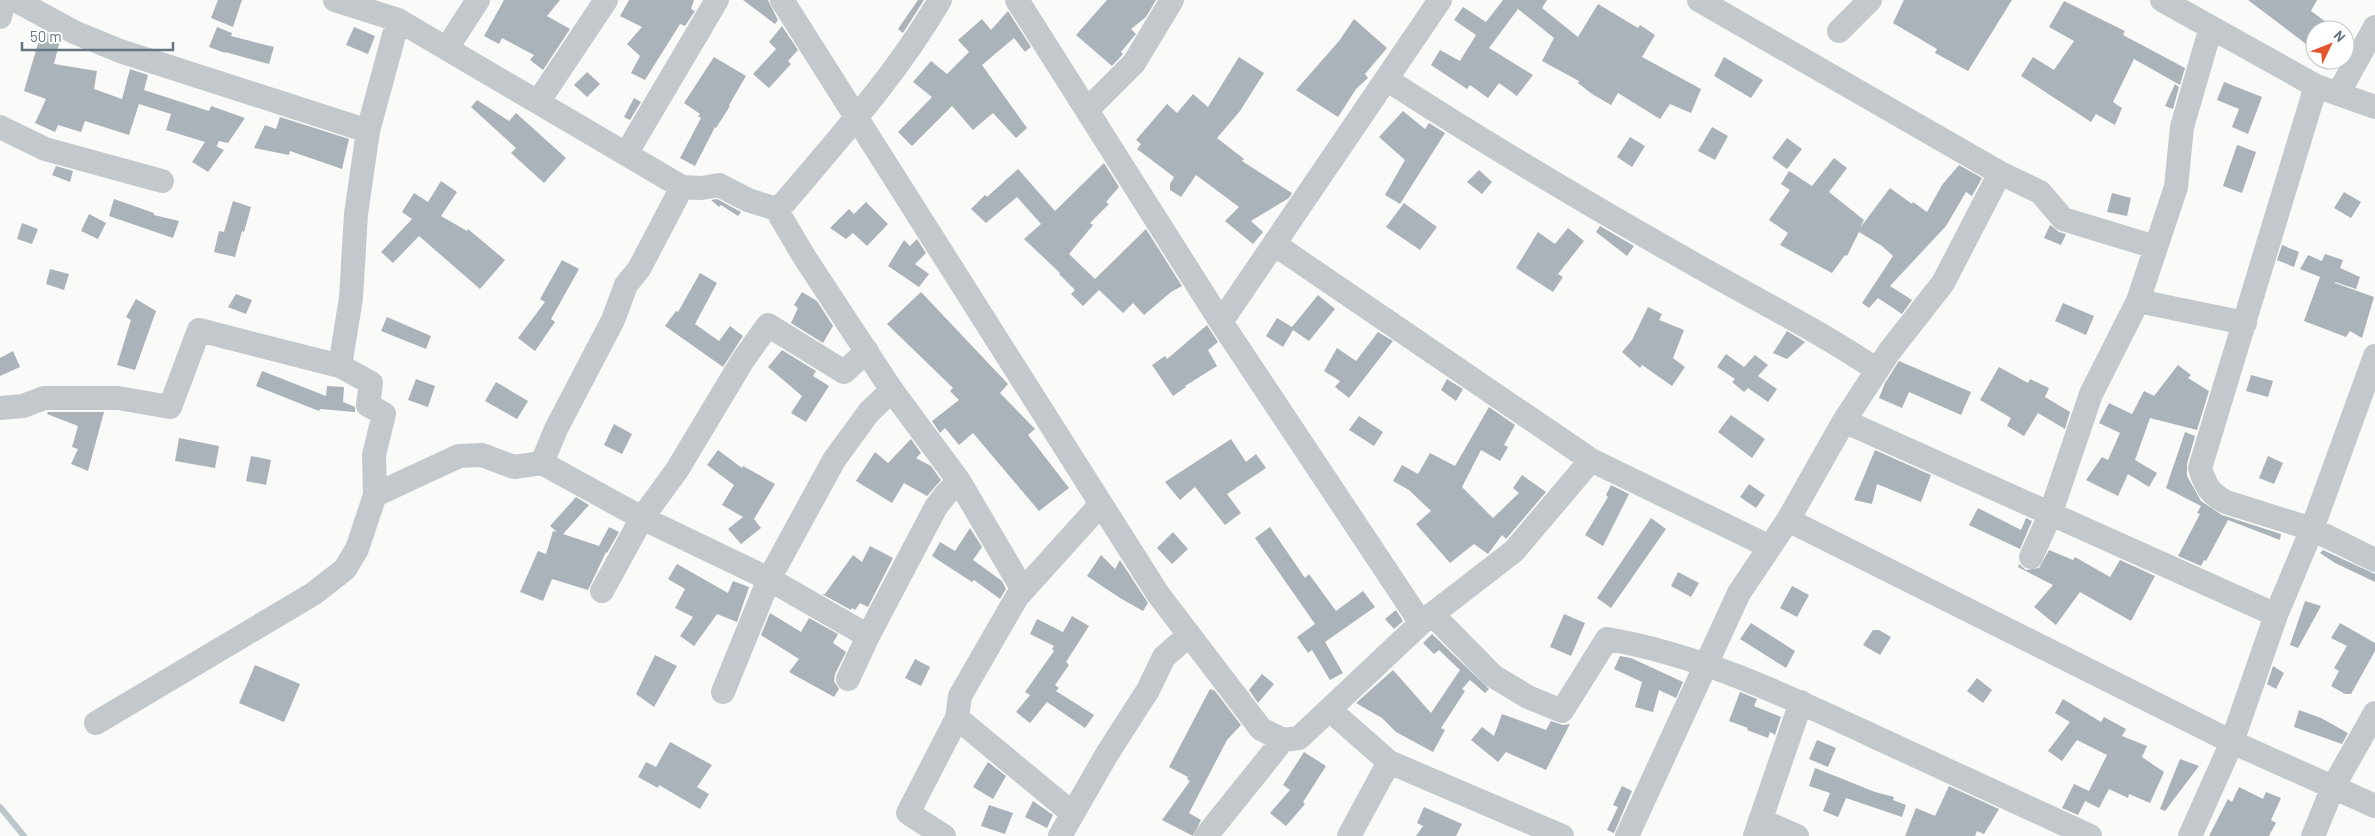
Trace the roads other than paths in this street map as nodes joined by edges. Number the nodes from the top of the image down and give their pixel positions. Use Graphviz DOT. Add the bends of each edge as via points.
graph roads {
  1 [pos="4,0"];
  2 [pos="15,0"];
  3 [pos="334,0"];
  4 [pos="478,0"];
  5 [pos="606,0"];
  6 [pos="717,0"];
  7 [pos="782,0"];
  8 [pos="940,0"];
  9 [pos="1017,0"];
  10 [pos="1172,0"];
  11 [pos="1440,0"];
  12 [pos="1699,0"];
  13 [pos="1870,0"];
  14 [pos="2162,0"];
  15 [pos="372,6"];
  16 [pos="0,17"];
  17 [pos="398,20"];
  18 [pos="2375,27"];
  19 [pos="2211,28"];
  20 [pos="1839,31"];
  21 [pos="447,48"];
  22 [pos="1386,79"];
  23 [pos="2316,86"];
  24 [pos="2338,94"];
  25 [pos="538,102"];
  26 [pos="2375,107"];
  27 [pos="1087,110"];
  28 [pos="856,118"];
  29 [pos="0,127"];
  30 [pos="368,131"];
  31 [pos="626,154"];
  32 [pos="2000,173"];
  33 [pos="162,181"];
  34 [pos="682,186"];
  35 [pos="776,209"];
  36 [pos="1274,244"];
  37 [pos="2155,247"];
  38 [pos="2138,302"];
  39 [pos="1220,322"];
  40 [pos="2244,323"];
  41 [pos="867,351"];
  42 [pos="2375,356"];
  43 [pos="340,366"];
  44 [pos="1877,370"];
  45 [pos="892,390"];
  46 [pos="0,408"];
  47 [pos="1844,421"];
  48 [pos="1591,460"];
  49 [pos="542,463"];
  50 [pos="959,481"];
  51 [pos="375,495"];
  52 [pos="1101,504"];
  53 [pos="2050,514"];
  54 [pos="642,518"];
  55 [pos="1788,520"];
  56 [pos="2312,529"];
  57 [pos="1770,547"];
  58 [pos="2031,557"];
  59 [pos="2375,560"];
  60 [pos="769,579"];
  61 [pos="1023,590"];
  62 [pos="602,591"];
  63 [pos="2276,615"];
  64 [pos="1427,619"];
  65 [pos="868,636"];
  66 [pos="1189,636"];
  67 [pos="1705,663"];
  68 [pos="848,679"];
  69 [pos="723,692"];
  70 [pos="1801,702"];
  71 [pos="1331,710"];
  72 [pos="2375,712"];
  73 [pos="957,718"];
  74 [pos="96,723"];
  75 [pos="1283,740"];
  76 [pos="2232,742"];
  77 [pos="1388,762"];
  78 [pos="2333,787"];
  79 [pos="2375,806"];
  80 [pos="1072,813"];
  81 [pos="1757,828"];
  82 [pos="944,836"];
  83 [pos="1060,836"];
  84 [pos="1206,836"];
  85 [pos="1349,836"];
  86 [pos="1562,836"];
  87 [pos="1627,836"];
  88 [pos="1797,836"];
  89 [pos="2090,836"];
  90 [pos="2190,836"];
  91 [pos="2314,836"];
  1 -- 16 [label="street"];
  2 -- 30 [label="street" via="74,32 120,51"];
  3 -- 15 [label="street"];
  4 -- 21 [label="street"];
  5 -- 25 [label="street"];
  6 -- 31 [label="street"];
  7 -- 28 [label="street"];
  8 -- 28 [label="street" via="916,41"];
  9 -- 27 [label="street"];
  10 -- 27 [label="street" via="1134,63"];
  11 -- 22 [label="street"];
  12 -- 32 [label="street"];
  13 -- 20 [label="street"];
  14 -- 19 [label="street"];
  15 -- 17 [label="street"];
  17 -- 21 [label="street"];
  17 -- 30 [label="street"];
  18 -- 24 [label="street"];
  19 -- 23 [label="street"];
  19 -- 37 [label="street" via="2182,127 2176,186"];
  21 -- 25 [label="street"];
  22 -- 36 [label="street"];
  22 -- 44 [label="street" via="1487,144 1829,338"];
  23 -- 24 [label="street"];
  23 -- 40 [label="street"];
  24 -- 26 [label="street"];
  25 -- 31 [label="street"];
  27 -- 39 [label="street"];
  28 -- 35 [label="street"];
  28 -- 52 [label="street"];
  29 -- 33 [label="street" via="45,149"];
  30 -- 43 [label="street" via="356,214 352,298"];
  31 -- 34 [label="street"];
  32 -- 37 [label="street" via="2040,192 2063,219"];
  32 -- 44 [label="street" via="1943,283 1903,331"];
  34 -- 35 [label="street" via="702,188 720,185 748,200"];
  34 -- 49 [label="street" via="639,268 626,285 613,320 556,429"];
  35 -- 41 [label="street"];
  36 -- 39 [label="street"];
  36 -- 48 [label="street"];
  37 -- 38 [label="street"];
  38 -- 40 [label="street"];
  38 -- 53 [label="street" via="2091,394"];
  39 -- 64 [label="street"];
  40 -- 56 [label="street" via="2200,468 2205,484 2213,496 2226,502"];
  41 -- 45 [label="street"];
  41 -- 54 [label="street" via="844,372 768,325 743,360 677,470"];
  42 -- 56 [label="street"];
  43 -- 46 [label="street" via="199,330 170,407 118,398 44,398 23,406"];
  43 -- 51 [label="street" via="372,383 368,405 384,414 374,455"];
  44 -- 47 [label="street"];
  45 -- 50 [label="street"];
  45 -- 60 [label="street" via="869,412 834,460"];
  47 -- 53 [label="street"];
  47 -- 55 [label="street"];
  48 -- 57 [label="street"];
  48 -- 64 [label="street" via="1514,551"];
  49 -- 51 [label="street" via="514,467 482,455 459,456"];
  49 -- 54 [label="street"];
  50 -- 61 [label="street"];
  50 -- 65 [label="street" via="936,507"];
  51 -- 74 [label="street" via="357,549 345,569 320,589"];
  52 -- 61 [label="street"];
  52 -- 66 [label="street"];
  53 -- 58 [label="street"];
  53 -- 63 [label="street"];
  54 -- 60 [label="street"];
  54 -- 62 [label="street"];
  55 -- 57 [label="street"];
  55 -- 76 [label="street"];
  56 -- 59 [label="street"];
  56 -- 63 [label="street"];
  57 -- 67 [label="street" via="1739,593"];
  60 -- 65 [label="street"];
  60 -- 69 [label="street"];
  61 -- 73 [label="street" via="960,696"];
  63 -- 76 [label="street"];
  64 -- 67 [label="street" via="1493,676 1528,697 1562,711 1607,639"];
  64 -- 71 [label="street"];
  65 -- 68 [label="street"];
  66 -- 75 [label="street" via="1261,729"];
  66 -- 80 [label="street" via="1164,657 1148,690"];
  67 -- 70 [label="street"];
  67 -- 87 [label="street"];
  70 -- 81 [label="street"];
  70 -- 89 [label="street"];
  71 -- 75 [label="street" via="1299,738"];
  71 -- 77 [label="street"];
  72 -- 78 [label="street"];
  73 -- 80 [label="street"];
  73 -- 82 [label="street" via="908,813"];
  75 -- 84 [label="street"];
  76 -- 78 [label="street"];
  76 -- 90 [label="street"];
  77 -- 85 [label="street"];
  77 -- 86 [label="street"];
  78 -- 79 [label="street"];
  78 -- 91 [label="street"];
  80 -- 83 [label="street"];
  81 -- 88 [label="street"];
}
